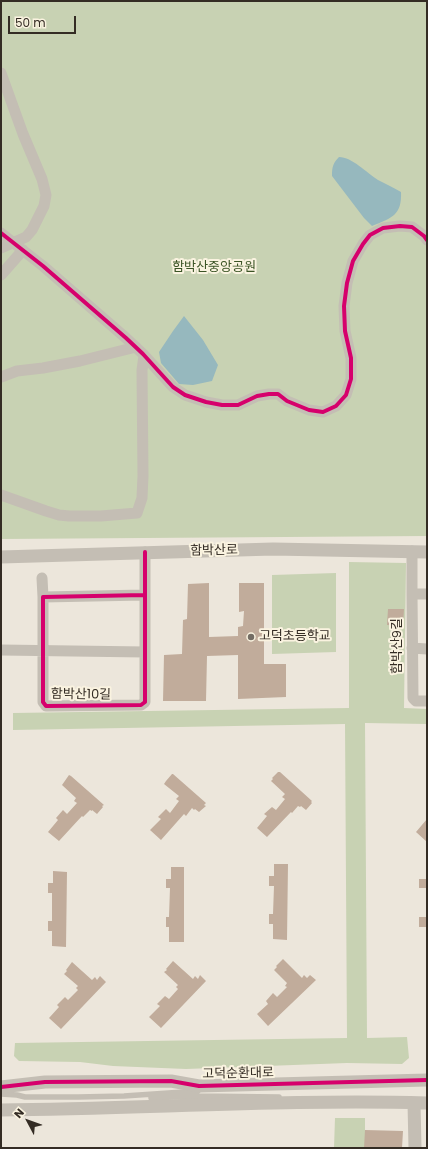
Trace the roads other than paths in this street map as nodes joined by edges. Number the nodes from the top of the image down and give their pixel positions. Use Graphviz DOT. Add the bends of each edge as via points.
graph roads {
  1 [pos="1,73"];
  2 [pos="1,233"];
  3 [pos="427,240"];
  4 [pos="13,243"];
  5 [pos="1,248"];
  6 [pos="23,250"];
  7 [pos="1,275"];
  8 [pos="136,347"];
  9 [pos="144,356"];
  10 [pos="1,377"];
  11 [pos="1,495"];
  12 [pos="144,552"];
  13 [pos="412,552"];
  14 [pos="427,552"];
  15 [pos="1,557"];
  16 [pos="42,578"];
  17 [pos="412,594"];
  18 [pos="427,594"];
  19 [pos="144,595"];
  20 [pos="43,597"];
  21 [pos="412,648"];
  22 [pos="427,649"];
  23 [pos="1,650"];
  24 [pos="43,650"];
  25 [pos="145,652"];
  26 [pos="427,701"];
  27 [pos="427,1080"];
  28 [pos="200,1086"];
  29 [pos="427,1086"];
  30 [pos="1,1087"];
  31 [pos="187,1091"];
  32 [pos="1,1094"];
  33 [pos="17,1095"];
  34 [pos="1,1097"];
  35 [pos="282,1097"];
  36 [pos="290,1097"];
  37 [pos="427,1098"];
  38 [pos="420,1103"];
  39 [pos="1,1110"];
  40 [pos="415,1148"];
  1 -- 4 [label="street" via="46,195 44,206 32,230 26,237"];
  2 -- 4 [label="street"];
  3 -- 9 [label="street" via="412,227 400,226 383,228 370,235 362,244 353,261 344,306 345,331 351,358 351,379 346,395 336,406 323,412 309,410 287,401 278,394 257,396 238,405 222,406 206,402 173,386"];
  4 -- 5 [label="street"];
  4 -- 6 [label="street"];
  6 -- 7 [label="street"];
  6 -- 8 [label="street"];
  8 -- 9 [label="street"];
  8 -- 10 [label="street" via="43,368 17,371"];
  9 -- 11 [label="street" via="143,476 142,498 137,513 69,516"];
  12 -- 13 [label="street, 함박산로" via="273,549"];
  12 -- 15 [label="street, 함박산로"];
  12 -- 19 [label="street, 함박산10길"];
  13 -- 14 [label="street, 함박산로"];
  13 -- 17 [label="street, 함박산9길"];
  16 -- 20 [label="street, 함박산10길"];
  17 -- 18 [label="street"];
  17 -- 21 [label="street, 함박산9길"];
  19 -- 20 [label="street"];
  19 -- 25 [label="street, 함박산10길"];
  20 -- 24 [label="street, 함박산10길"];
  21 -- 22 [label="street"];
  21 -- 26 [label="street, 함박산9길" via="413,698 416,701"];
  23 -- 24 [label="street"];
  24 -- 25 [label="street"];
  24 -- 25 [label="street, 함박산10길" via="43,702 46,706 141,705 145,702"];
  27 -- 28 [label="street, 고덕순환대로"];
  28 -- 30 [label="street, 고덕순환대로" via="171,1081 45,1082"];
  28 -- 31 [label="lane"];
  29 -- 31 [label="lane"];
  30 -- 33 [label="lane"];
  31 -- 33 [label="lane" via="93,1097"];
  32 -- 33 [label="lane"];
  34 -- 35 [label="lane" via="70,1100 197,1096"];
  36 -- 37 [label="lane"];
  38 -- 39 [label="street" via="226,1104"];
  38 -- 40 [label="street"];
}
